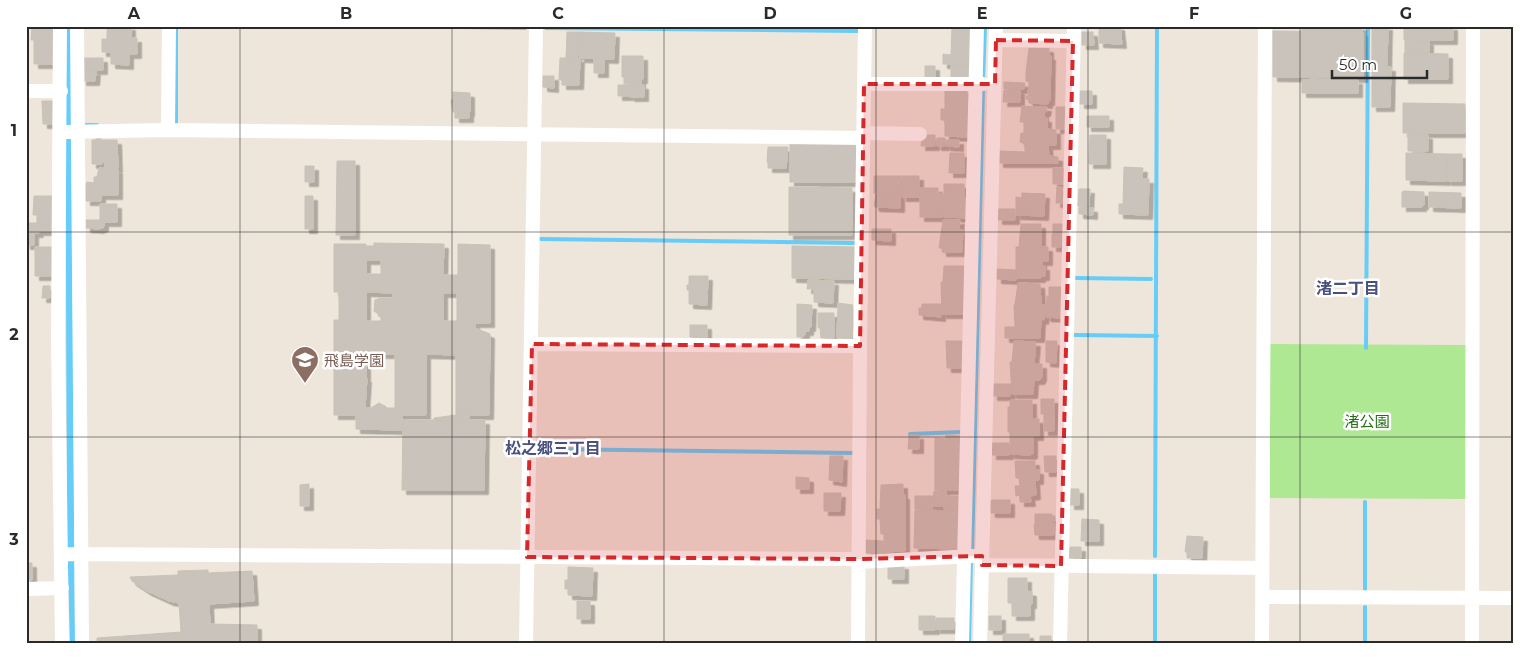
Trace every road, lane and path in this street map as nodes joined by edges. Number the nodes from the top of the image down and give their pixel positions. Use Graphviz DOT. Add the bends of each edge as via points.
graph roads {
  1 [pos="60,26"];
  2 [pos="77,26"];
  3 [pos="169,26"];
  4 [pos="536,26"];
  5 [pos="865,26"];
  6 [pos="977,26"];
  7 [pos="1074,26"];
  8 [pos="1265,26"];
  9 [pos="1474,26"];
  10 [pos="996,33"];
  11 [pos="1073,41"];
  12 [pos="864,84"];
  13 [pos="984,84"];
  14 [pos="26,91"];
  15 [pos="61,91"];
  16 [pos="168,130"];
  17 [pos="77,131"];
  18 [pos="61,132"];
  19 [pos="920,134"];
  20 [pos="535,135"];
  21 [pos="864,136"];
  22 [pos="78,338"];
  23 [pos="58,339"];
  24 [pos="532,344"];
  25 [pos="860,346"];
  26 [pos="61,554"];
  27 [pos="82,554"];
  28 [pos="527,557"];
  29 [pos="975,558"];
  30 [pos="859,561"];
  31 [pos="1061,566"];
  32 [pos="1262,568"];
  33 [pos="62,588"];
  34 [pos="26,589"];
  35 [pos="1262,597"];
  36 [pos="1472,598"];
  37 [pos="1513,598"];
  38 [pos="62,643"];
  39 [pos="82,643"];
  40 [pos="526,643"];
  41 [pos="858,643"];
  42 [pos="962,643"];
  43 [pos="980,643"];
  44 [pos="1060,643"];
  45 [pos="1262,643"];
  46 [pos="1472,643"];
  1 -- 15 [label="street"];
  2 -- 17 [label="street"];
  3 -- 16 [label="street"];
  4 -- 20 [label="street"];
  5 -- 12 [label="street"];
  6 -- 13 [label="street"];
  7 -- 11 [label="street"];
  8 -- 32 [label="street"];
  9 -- 36 [label="street"];
  10 -- 11 [label="street"];
  10 -- 13 [label="street"];
  11 -- 31 [label="street"];
  12 -- 13 [label="street"];
  12 -- 21 [label="street"];
  13 -- 29 [label="street"];
  13 -- 29 [label="street"];
  14 -- 15 [label="street"];
  15 -- 18 [label="street"];
  16 -- 17 [label="street"];
  16 -- 20 [label="street"];
  17 -- 18 [label="street"];
  17 -- 22 [label="street"];
  18 -- 23 [label="street"];
  19 -- 21 [label="street"];
  20 -- 21 [label="street"];
  20 -- 24 [label="street"];
  21 -- 25 [label="street"];
  22 -- 23 [label="street"];
  22 -- 27 [label="street"];
  23 -- 26 [label="street"];
  24 -- 25 [label="street"];
  24 -- 28 [label="street"];
  25 -- 30 [label="street"];
  26 -- 27 [label="street"];
  26 -- 33 [label="street"];
  27 -- 28 [label="street"];
  27 -- 39 [label="street"];
  28 -- 30 [label="street"];
  28 -- 40 [label="street"];
  29 -- 30 [label="street"];
  29 -- 31 [label="street"];
  29 -- 42 [label="street"];
  29 -- 43 [label="street"];
  30 -- 41 [label="street"];
  31 -- 32 [label="street"];
  31 -- 44 [label="street"];
  32 -- 35 [label="street"];
  33 -- 34 [label="street"];
  33 -- 38 [label="street"];
  35 -- 36 [label="street"];
  35 -- 45 [label="street"];
  36 -- 37 [label="street"];
  36 -- 46 [label="street"];
}
